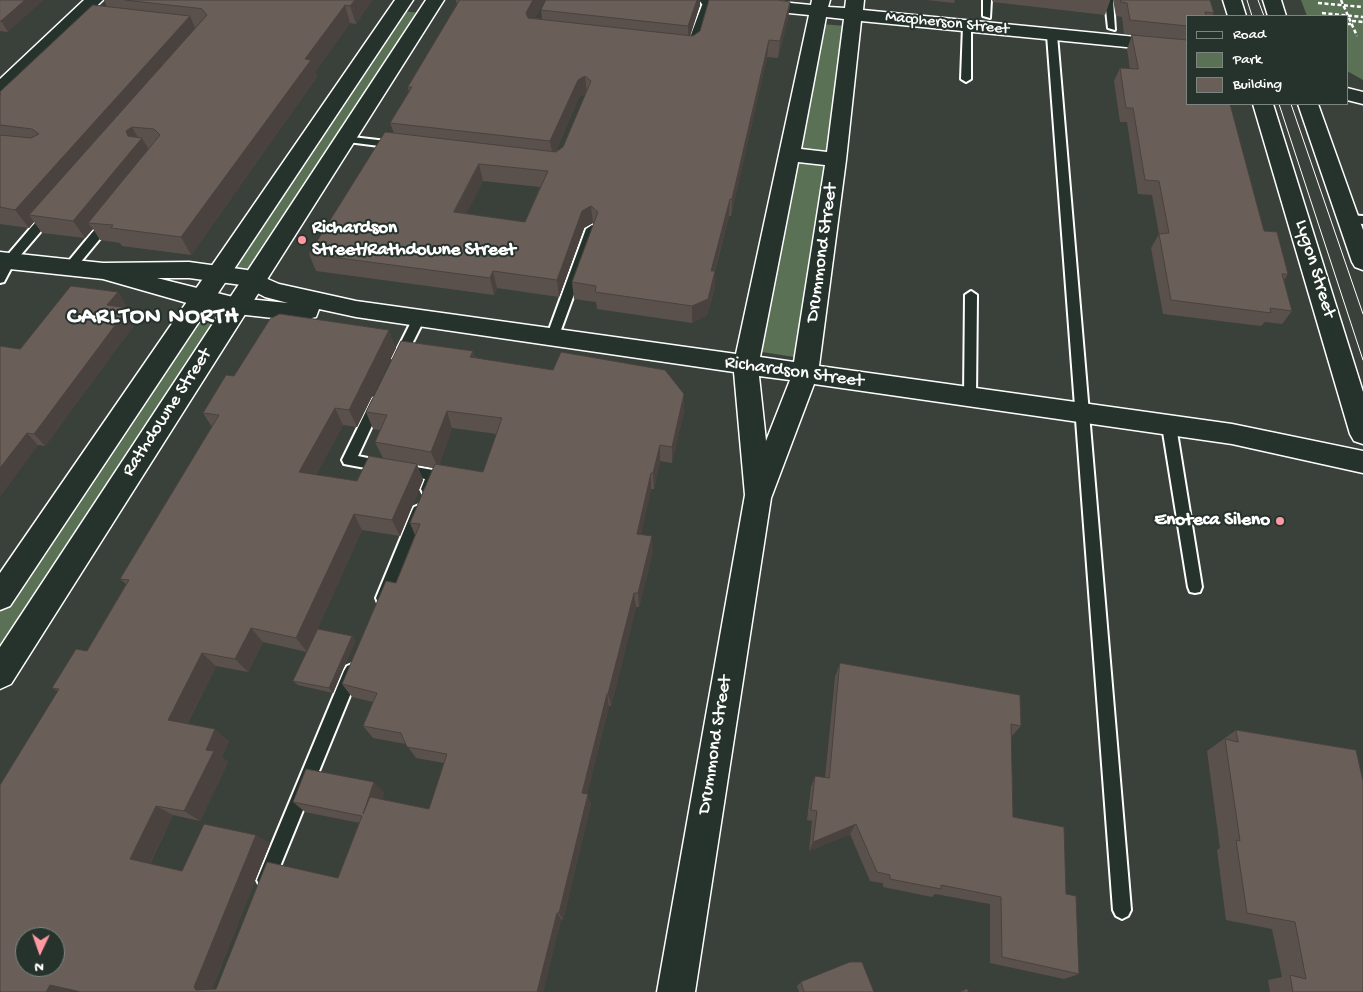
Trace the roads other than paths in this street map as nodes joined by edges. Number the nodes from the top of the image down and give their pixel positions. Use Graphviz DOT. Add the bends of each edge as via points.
graph roads {
  1 [pos="708,0"];
  2 [pos="1109,0"];
  3 [pos="1232,0"];
  4 [pos="1272,0"];
  5 [pos="818,3"];
  6 [pos="402,4"];
  7 [pos="432,5"];
  8 [pos="854,6"];
  9 [pos="84,8"];
  10 [pos="987,8"];
  11 [pos="1237,15"];
  12 [pos="1277,15"];
  13 [pos="967,26"];
  14 [pos="1052,28"];
  15 [pos="1112,28"];
  16 [pos="1186,35"];
  17 [pos="683,47"];
  18 [pos="1186,48"];
  19 [pos="0,66"];
  20 [pos="966,79"];
  21 [pos="0,89"];
  22 [pos="1348,94"];
  23 [pos="1363,98"];
  24 [pos="1348,102"];
  25 [pos="1363,102"];
  26 [pos="1263,105"];
  27 [pos="1308,105"];
  28 [pos="344,139"];
  29 [pos="405,146"];
  30 [pos="788,154"];
  31 [pos="836,160"];
  32 [pos="58,204"];
  33 [pos="115,212"];
  34 [pos="1355,220"];
  35 [pos="592,228"];
  36 [pos="1363,262"];
  37 [pos="3,266"];
  38 [pos="71,266"];
  39 [pos="104,271"];
  40 [pos="217,274"];
  41 [pos="255,281"];
  42 [pos="971,296"];
  43 [pos="201,300"];
  44 [pos="237,306"];
  45 [pos="356,309"];
  46 [pos="419,318"];
  47 [pos="552,338"];
  48 [pos="746,366"];
  49 [pos="394,368"];
  50 [pos="805,374"];
  51 [pos="386,385"];
  52 [pos="970,397"];
  53 [pos="1082,414"];
  54 [pos="1169,426"];
  55 [pos="1232,434"];
  56 [pos="1363,434"];
  57 [pos="1363,440"];
  58 [pos="1363,462"];
  59 [pos="757,498"];
  60 [pos="1195,587"];
  61 [pos="0,597"];
  62 [pos="377,612"];
  63 [pos="358,658"];
  64 [pos="0,674"];
  65 [pos="260,894"];
  66 [pos="1122,910"];
  67 [pos="676,992"];
  1 -- 5 [label="street, Macpherson Street"];
  1 -- 17 [label="lane" via="693,48"];
  2 -- 15 [label="lane"];
  3 -- 11 [label="street"];
  4 -- 12 [label="street"];
  5 -- 8 [label="street, Macpherson Street"];
  5 -- 30 [label="street, Drummond Street"];
  6 -- 7 [label="street"];
  6 -- 40 [label="street, Rathdowne Street"];
  7 -- 28 [label="street, Rathdowne Street"];
  8 -- 10 [label="street, Macpherson Street"];
  8 -- 13 [label="street, Macpherson Street"];
  8 -- 31 [label="street, Drummond Street"];
  9 -- 19 [label="street" via="57,14"];
  9 -- 21 [label="street"];
  10 -- 14 [label="street, Macpherson Street"];
  13 -- 14 [label="street, Macpherson Street"];
  13 -- 20 [label="lane"];
  14 -- 15 [label="street, Macpherson Street"];
  14 -- 18 [label="street, Macpherson Street"];
  14 -- 53 [label="lane"];
  15 -- 16 [label="street, Macpherson Street"];
  22 -- 23 [label="street"];
  24 -- 25 [label="street"];
  26 -- 56 [label="street, Lygon Street"];
  27 -- 34 [label="street"];
  28 -- 29 [label="lane"];
  28 -- 41 [label="street, Rathdowne Street"];
  30 -- 31 [label="street"];
  30 -- 48 [label="street, Drummond Street"];
  31 -- 50 [label="street, Drummond Street"];
  32 -- 37 [label="lane"];
  33 -- 38 [label="lane"];
  34 -- 36 [label="street"];
  35 -- 47 [label="lane"];
  37 -- 38 [label="street, Richardson Street"];
  38 -- 39 [label="street, Richardson Street"];
  39 -- 40 [label="street, Richardson Street" via="170,269"];
  39 -- 43 [label="street, Richardson Street"];
  40 -- 41 [label="street, Richardson Street"];
  40 -- 43 [label="street, Rathdowne Street"];
  41 -- 44 [label="street, Rathdowne Street"];
  41 -- 45 [label="street, Richardson Street" via="273,291"];
  42 -- 52 [label="lane"];
  43 -- 44 [label="street, Richardson Street"];
  43 -- 61 [label="street, Rathdowne Street"];
  44 -- 45 [label="street, Richardson Street" via="282,311"];
  44 -- 64 [label="street, Rathdowne Street"];
  45 -- 46 [label="street, Richardson Street"];
  46 -- 47 [label="street, Richardson Street"];
  46 -- 49 [label="lane"];
  47 -- 48 [label="street, Richardson Street"];
  48 -- 50 [label="street, Richardson Street"];
  48 -- 59 [label="street, Drummond Street"];
  50 -- 52 [label="street, Richardson Street"];
  50 -- 59 [label="street, Drummond Street"];
  51 -- 62 [label="lane" via="349,460 434,475"];
  52 -- 53 [label="street, Richardson Street"];
  53 -- 54 [label="street, Richardson Street"];
  53 -- 66 [label="lane"];
  54 -- 55 [label="street, Richardson Street"];
  54 -- 60 [label="lane"];
  55 -- 57 [label="street, Richardson Street"];
  55 -- 58 [label="street, Richardson Street"];
  59 -- 67 [label="street, Drummond Street"];
  63 -- 65 [label="lane"];
}
